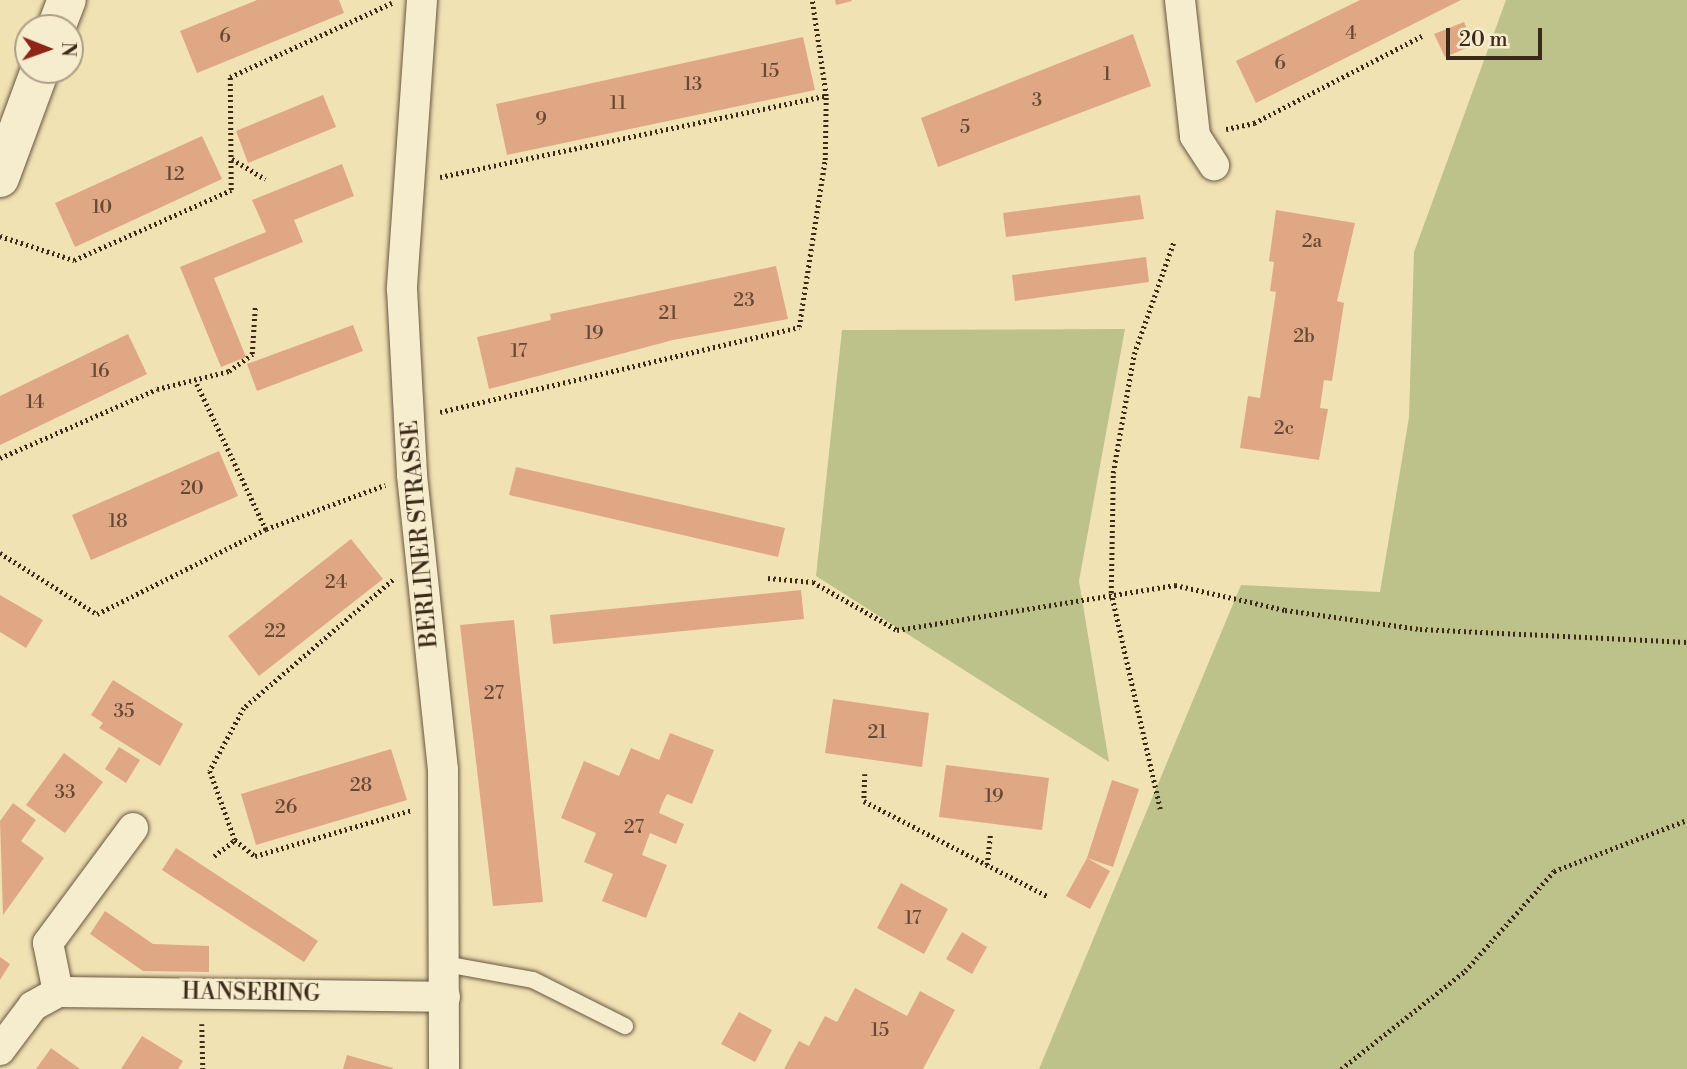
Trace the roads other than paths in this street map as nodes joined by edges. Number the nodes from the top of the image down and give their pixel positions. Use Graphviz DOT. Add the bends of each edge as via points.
graph roads {
  1 [pos="422,0"];
  2 [pos="1180,0"];
  3 [pos="35,84"];
  4 [pos="1214,165"];
  5 [pos="0,178"];
  6 [pos="133,828"];
  7 [pos="445,964"];
  8 [pos="58,992"];
  9 [pos="445,997"];
  10 [pos="625,1026"];
  11 [pos="0,1050"];
  12 [pos="444,1069"];
  1 -- 7 [label="street, BERLINER STRASSE" via="402,289 412,475 443,800"];
  2 -- 4 [label="street" via="1195,136"];
  3 -- 5 [label="street"];
  6 -- 8 [label="street" via="48,943"];
  7 -- 9 [label="street, BERLINER STRASSE"];
  7 -- 10 [label="lane" via="533,981"];
  8 -- 9 [label="street, HANSERING"];
  8 -- 11 [label="street" via="33,1006"];
  9 -- 12 [label="street, BERLINER STRASSE"];
}
